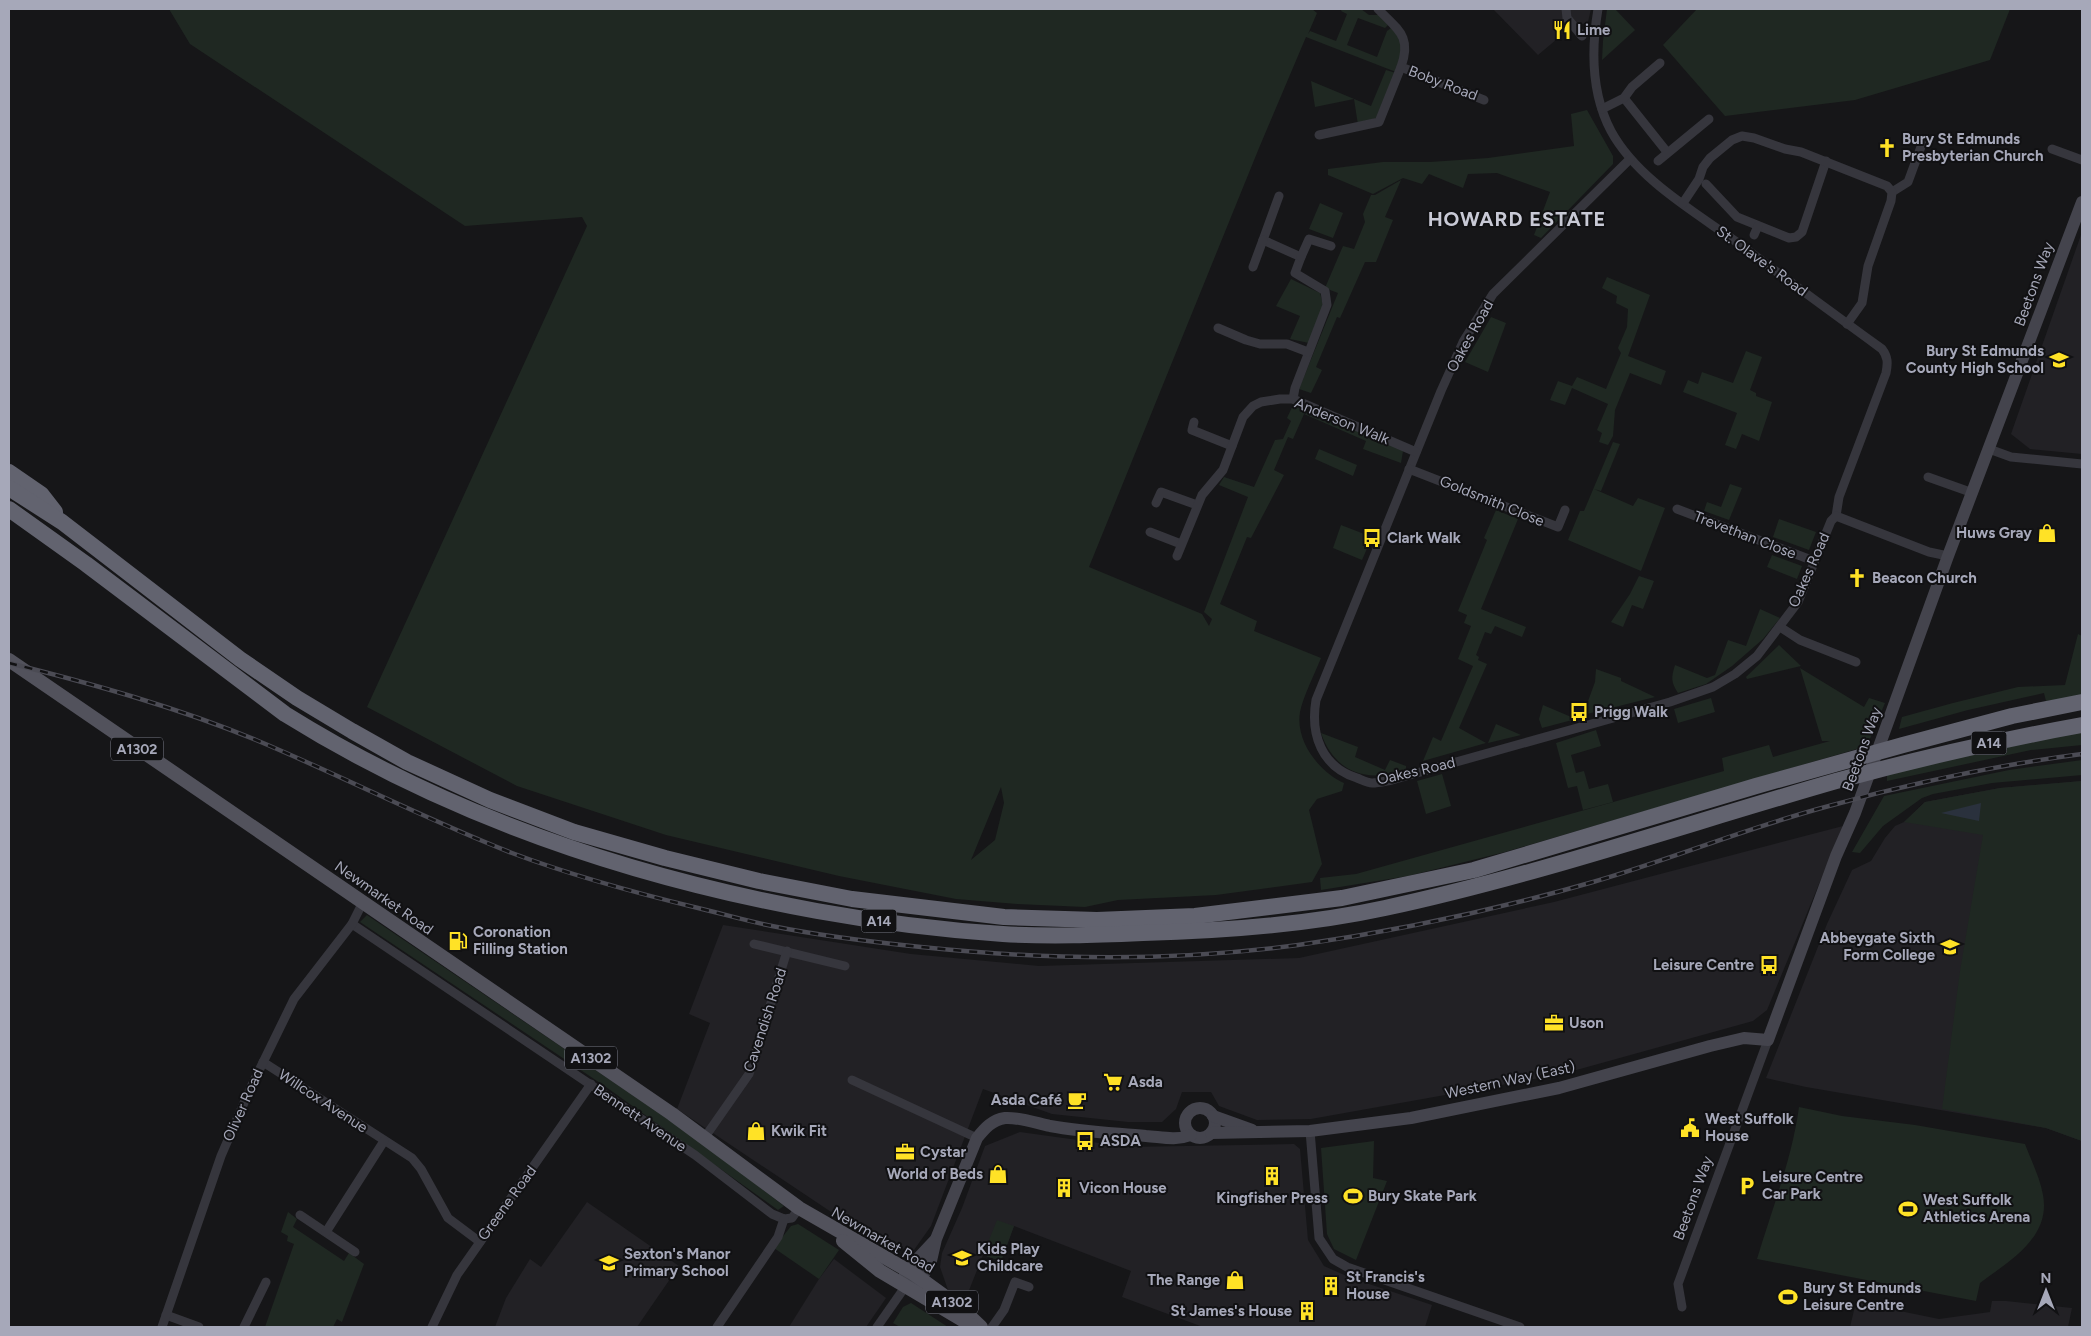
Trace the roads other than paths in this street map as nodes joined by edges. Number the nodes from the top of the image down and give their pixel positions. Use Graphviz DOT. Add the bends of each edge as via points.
graph roads {
  1 [pos="1378,9"];
  2 [pos="1566,9"];
  3 [pos="1598,9"];
  4 [pos="1582,36"];
  5 [pos="1660,63"];
  6 [pos="1401,67"];
  7 [pos="1624,98"];
  8 [pos="1484,100"];
  9 [pos="1602,109"];
  10 [pos="1709,119"];
  11 [pos="1319,135"];
  12 [pos="1922,144"];
  13 [pos="2052,149"];
  14 [pos="1667,152"];
  15 [pos="1630,159"];
  16 [pos="2082,160"];
  17 [pos="1658,161"];
  18 [pos="1826,161"];
  19 [pos="1706,184"];
  20 [pos="1892,192"];
  21 [pos="1279,196"];
  22 [pos="1683,203"];
  23 [pos="2082,206"];
  24 [pos="1758,226"];
  25 [pos="1754,235"];
  26 [pos="1263,240"];
  27 [pos="1331,246"];
  28 [pos="1301,257"];
  29 [pos="1253,267"];
  30 [pos="1847,324"];
  31 [pos="1218,328"];
  32 [pos="1308,352"];
  33 [pos="1292,400"];
  34 [pos="1194,422"];
  35 [pos="1232,446"];
  36 [pos="1990,450"];
  37 [pos="1416,452"];
  38 [pos="2082,464"];
  39 [pos="1410,469"];
  40 [pos="9,472"];
  41 [pos="1928,477"];
  42 [pos="9,488"];
  43 [pos="1973,493"];
  44 [pos="1156,503"];
  45 [pos="1196,505"];
  46 [pos="9,509"];
  47 [pos="1677,509"];
  48 [pos="1565,510"];
  49 [pos="1836,516"];
  50 [pos="62,522"];
  51 [pos="1150,532"];
  52 [pos="1182,544"];
  53 [pos="1177,556"];
  54 [pos="1948,556"];
  55 [pos="1814,561"];
  56 [pos="1780,627"];
  57 [pos="9,660"];
  58 [pos="1856,662"];
  59 [pos="2082,702"];
  60 [pos="2082,725"];
  61 [pos="363,902"];
  62 [pos="352,924"];
  63 [pos="754,944"];
  64 [pos="787,951"];
  65 [pos="845,966"];
  66 [pos="1768,1040"];
  67 [pos="263,1062"];
  68 [pos="852,1080"];
  69 [pos="591,1084"];
  70 [pos="1213,1116"];
  71 [pos="1188,1130"];
  72 [pos="1254,1131"];
  73 [pos="1310,1131"];
  74 [pos="1210,1133"];
  75 [pos="705,1137"];
  76 [pos="977,1138"];
  77 [pos="384,1140"];
  78 [pos="798,1208"];
  79 [pos="300,1214"];
  80 [pos="816,1219"];
  81 [pos="784,1220"];
  82 [pos="326,1232"];
  83 [pos="936,1239"];
  84 [pos="480,1242"];
  85 [pos="355,1252"];
  86 [pos="907,1270"];
  87 [pos="922,1279"];
  88 [pos="266,1282"];
  89 [pos="905,1287"];
  90 [pos="1029,1287"];
  91 [pos="1682,1306"];
  92 [pos="166,1315"];
  93 [pos="162,1327"];
  94 [pos="200,1327"];
  95 [pos="244,1327"];
  96 [pos="432,1327"];
  97 [pos="717,1327"];
  98 [pos="877,1327"];
  99 [pos="975,1327"];
  100 [pos="981,1327"];
  101 [pos="992,1327"];
  102 [pos="1520,1327"];
  1 -- 6 [label="street, Boby Road" via="1403,36 1406,47"];
  2 -- 4 [label="street" via="1566,18"];
  3 -- 9 [label="street, St. Olave's Road" via="1593,44"];
  5 -- 7 [label="street"];
  6 -- 8 [label="street, Boby Road"];
  6 -- 11 [label="street, Boby Road" via="1379,122"];
  7 -- 9 [label="street"];
  7 -- 14 [label="street"];
  9 -- 15 [label="street, St. Olave's Road"];
  10 -- 14 [label="street"];
  12 -- 20 [label="street" via="1908,182"];
  13 -- 16 [label="street"];
  14 -- 17 [label="street"];
  15 -- 22 [label="street, St. Olave's Road"];
  15 -- 37 [label="street, Oakes Road" via="1494,294 1463,342"];
  18 -- 20 [label="street" via="1887,186"];
  18 -- 22 [label="street" via="1754,138 1738,137 1703,166 1699,179"];
  18 -- 24 [label="street" via="1802,232 1789,238"];
  19 -- 24 [label="street" via="1737,217"];
  20 -- 30 [label="street" via="1868,266 1862,303"];
  21 -- 26 [label="street"];
  22 -- 30 [label="street, St. Olave's Road"];
  23 -- 36 [label="street, Beetons Way"];
  24 -- 25 [label="street"];
  26 -- 28 [label="street"];
  26 -- 29 [label="street"];
  27 -- 28 [label="street" via="1309,238"];
  28 -- 32 [label="street" via="1295,273 1325,291 1327,305"];
  30 -- 49 [label="street, St. Olave's Road" via="1882,349 1888,366 1839,497"];
  31 -- 32 [label="street" via="1260,344 1287,344"];
  32 -- 33 [label="street"];
  33 -- 35 [label="street, Anderson Walk" via="1269,400 1253,406 1243,417"];
  33 -- 37 [label="street, Anderson Walk"];
  34 -- 35 [label="street" via="1192,430"];
  35 -- 45 [label="street, Anderson Walk" via="1223,470"];
  36 -- 38 [label="street" via="2011,457"];
  36 -- 43 [label="street, Beetons Way"];
  37 -- 39 [label="street, Oakes Road"];
  39 -- 48 [label="street, Goldsmith Close" via="1558,528"];
  39 -- 56 [label="street, Oakes Road" via="1316,700 1314,732 1320,749 1331,763 1351,776 1372,783 1392,780 1694,694 1713,687 1745,667"];
  40 -- 50 [label="highway, A14" via="41,494"];
  41 -- 43 [label="street"];
  42 -- 50 [label="highway, A14"];
  43 -- 54 [label="street, Beetons Way"];
  44 -- 45 [label="street" via="1161,492"];
  45 -- 52 [label="street, Anderson Walk"];
  46 -- 60 [label="highway, A14" via="285,714 411,784 554,843 660,876 764,901 912,925 1002,934 1066,936 1237,930 1380,909 1486,885 1836,781 2015,736"];
  47 -- 55 [label="street, Trevethan Close"];
  49 -- 54 [label="street, Oakes Road" via="1929,552"];
  49 -- 55 [label="street, Oakes Road"];
  50 -- 59 [label="highway, A14" via="240,659 297,698 407,762 482,796 574,832 759,881 906,906 1004,917 1097,920 1195,916 1342,898 1474,870 1903,745 2012,716"];
  51 -- 52 [label="street"];
  52 -- 53 [label="street, Anderson Walk"];
  54 -- 66 [label="street, Beetons Way"];
  55 -- 56 [label="street, Oakes Road" via="1798,602"];
  56 -- 58 [label="street" via="1800,640"];
  57 -- 61 [label="main road, Newmarket Road / A1302"];
  61 -- 62 [label="street, Oliver Road"];
  61 -- 75 [label="main road, Newmarket Road / A1302"];
  62 -- 67 [label="street, Oliver Road" via="294,999"];
  62 -- 69 [label="street, Bennett Avenue"];
  63 -- 64 [label="street, Cavendish Road"];
  64 -- 65 [label="street, Cavendish Road"];
  64 -- 75 [label="street, Cavendish Road" via="749,1074"];
  66 -- 73 [label="street, Western Way (East)" via="1744,1038 1578,1083 1412,1118"];
  66 -- 91 [label="street, Beetons Way" via="1678,1284"];
  67 -- 77 [label="street, Willcox Avenue"];
  67 -- 92 [label="street, Oliver Road" via="221,1156"];
  68 -- 76 [label="street"];
  69 -- 81 [label="street, Bennett Avenue"];
  69 -- 84 [label="street, Greene Road"];
  70 -- 71 [label="street" via="1207,1110 1196,1109 1188,1115"];
  70 -- 72 [label="street, Western Way (East)"];
  70 -- 74 [label="street" via="1214,1125"];
  71 -- 74 [label="street" via="1202,1138"];
  71 -- 76 [label="street" via="1182,1138 1164,1139 1081,1132 1005,1118 985,1127"];
  72 -- 73 [label="street, Western Way (East)"];
  72 -- 74 [label="street, Western Way (East)"];
  73 -- 102 [label="street" via="1319,1238 1333,1259 1347,1267"];
  75 -- 78 [label="main road, Newmarket Road / A1302"];
  76 -- 83 [label="street"];
  77 -- 82 [label="street, Willcox Avenue"];
  77 -- 84 [label="street, Willcox Avenue" via="412,1158 448,1218"];
  78 -- 80 [label="main road, Newmarket Road / A1302"];
  78 -- 81 [label="street" via="792,1218"];
  79 -- 82 [label="street"];
  80 -- 86 [label="main road, Newmarket Road / A1302"];
  80 -- 89 [label="main road, Newmarket Road / A1302"];
  81 -- 97 [label="street" via="778,1237"];
  82 -- 85 [label="street"];
  83 -- 86 [label="street"];
  83 -- 87 [label="street" via="931,1261"];
  84 -- 96 [label="street, Greene Road" via="457,1275"];
  86 -- 87 [label="main road, Newmarket Road / A1302"];
  86 -- 89 [label="street"];
  87 -- 89 [label="street" via="916,1285"];
  87 -- 100 [label="main road, Newmarket Road / A1302"];
  88 -- 95 [label="street"];
  89 -- 98 [label="street"];
  89 -- 99 [label="main road, Newmarket Road / A1302"];
  90 -- 101 [label="street" via="1015,1282 1004,1310"];
  92 -- 93 [label="street, Oliver Road"];
  92 -- 94 [label="street"];
}
